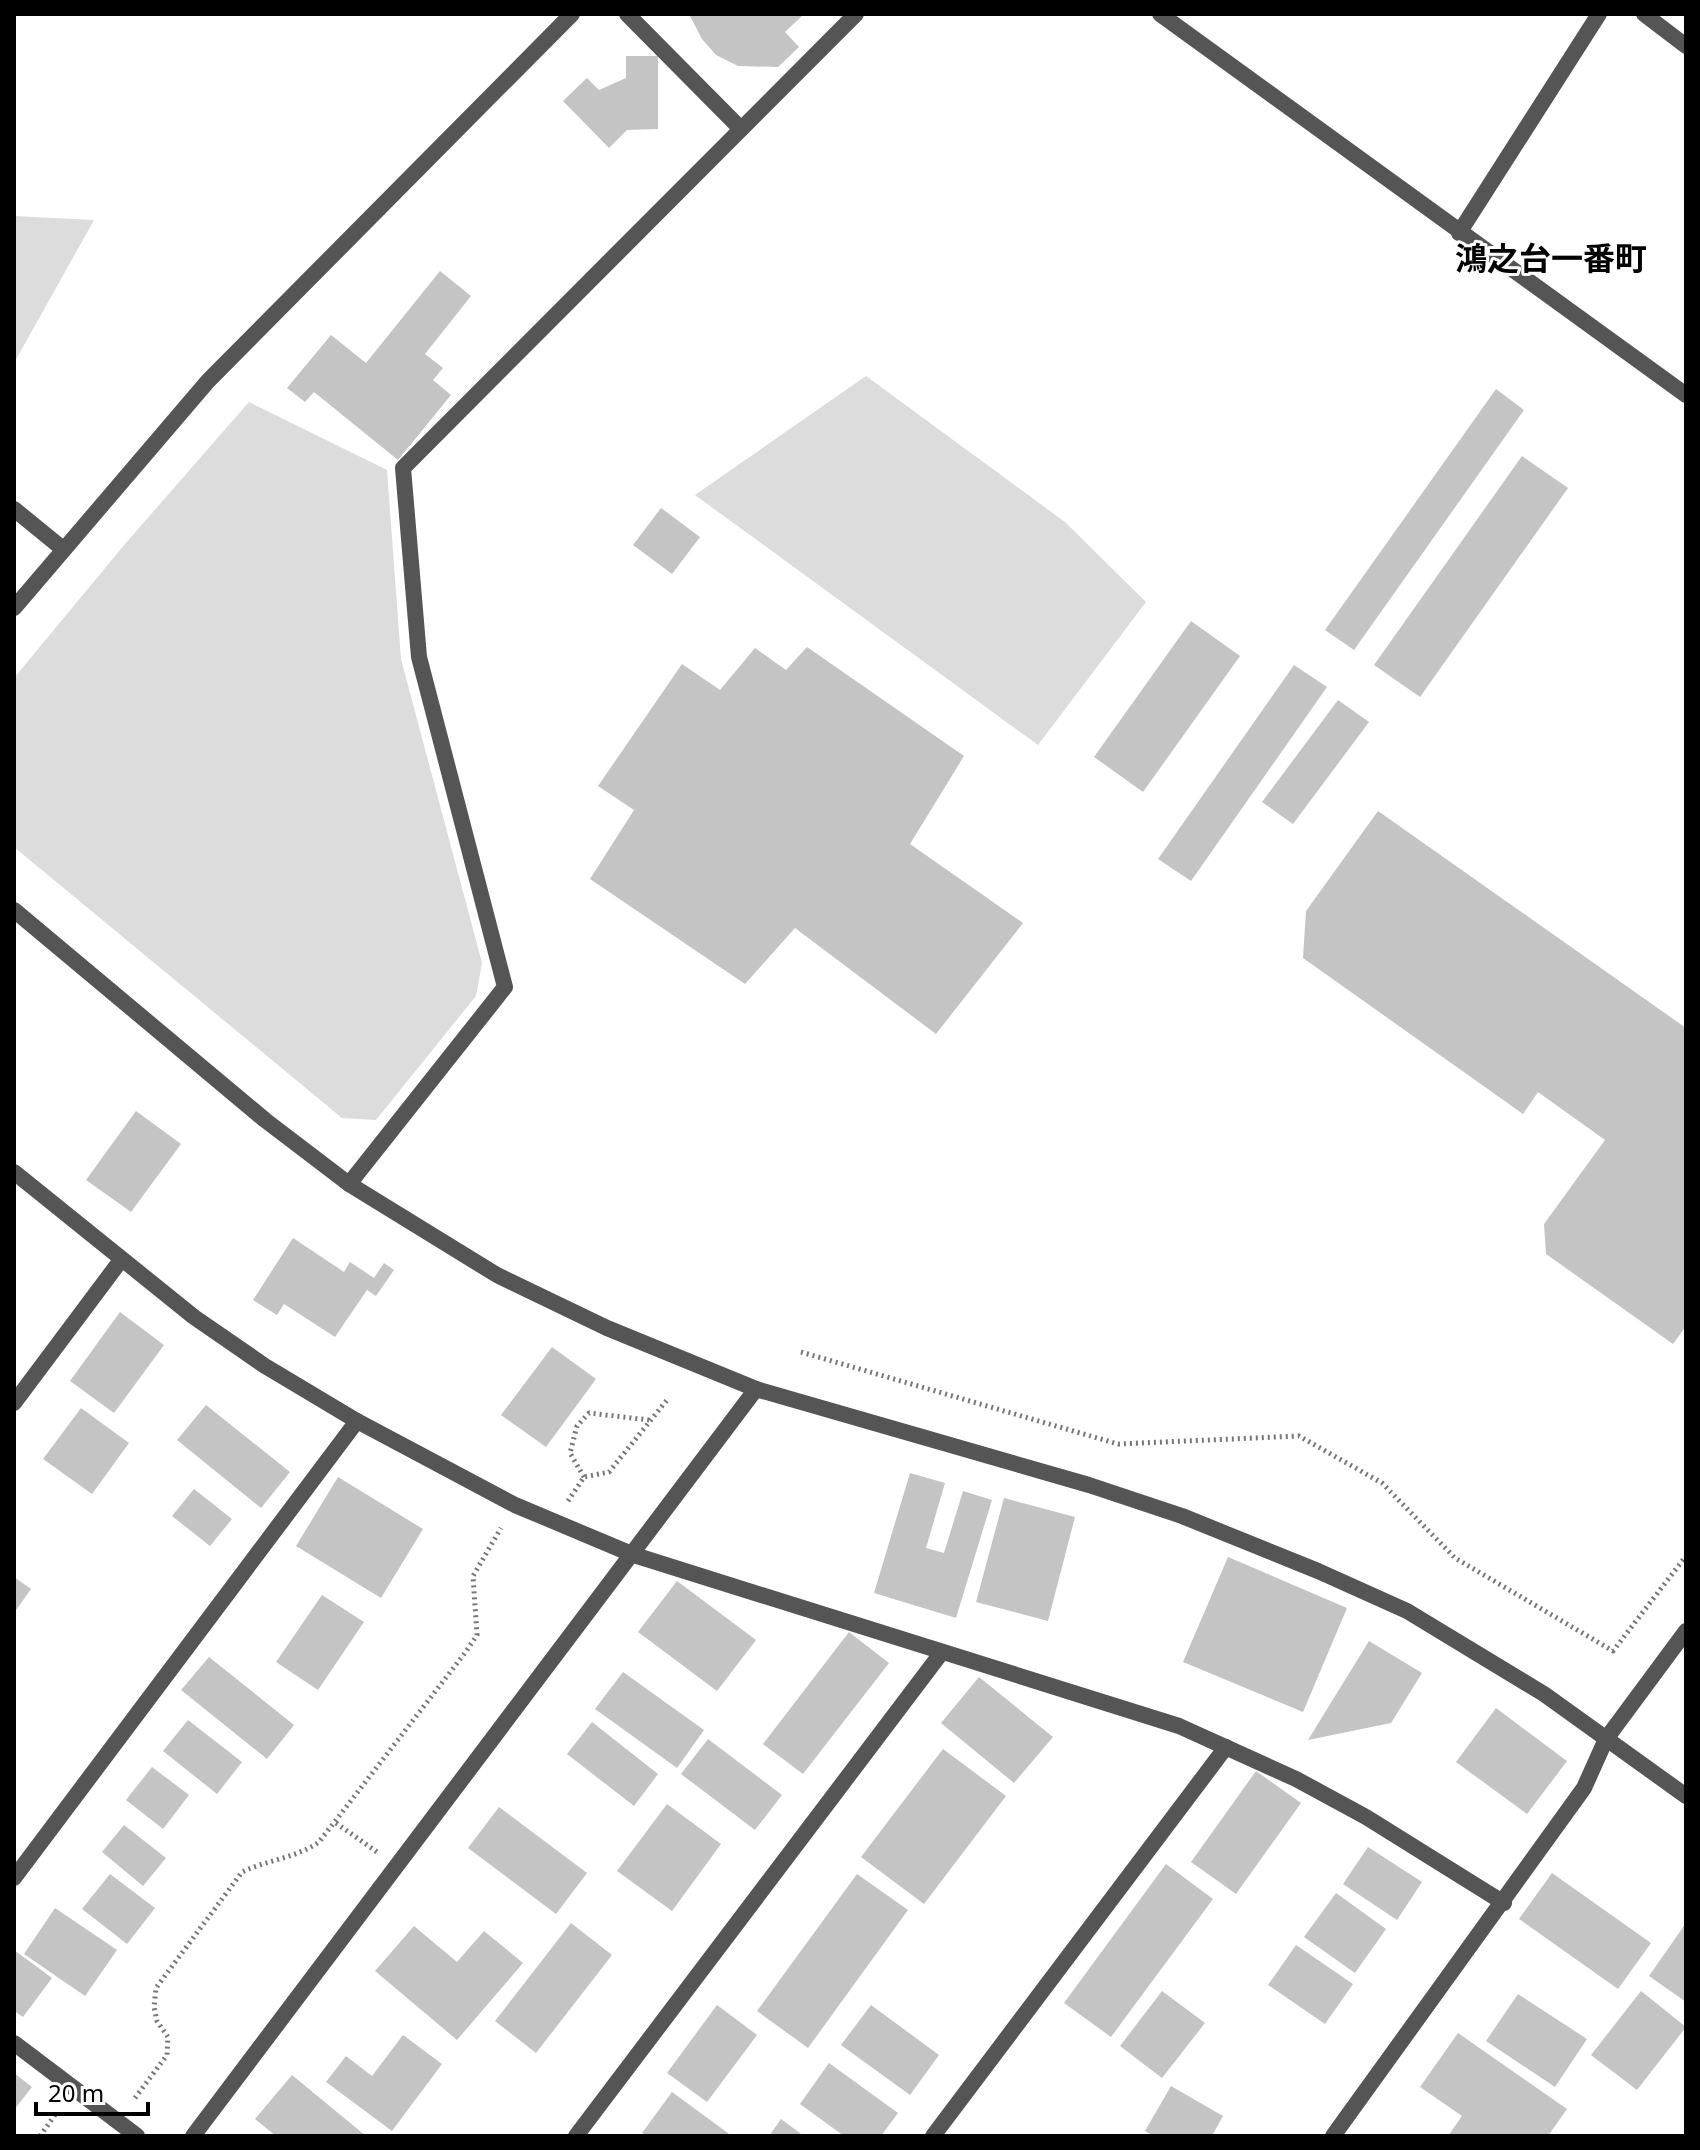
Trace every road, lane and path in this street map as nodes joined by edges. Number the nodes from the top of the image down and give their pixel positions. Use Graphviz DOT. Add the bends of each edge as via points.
graph roads {
  1 [pos="572,14"];
  2 [pos="627,14"];
  3 [pos="856,14"];
  4 [pos="1160,14"];
  5 [pos="1599,14"];
  6 [pos="1644,14"];
  7 [pos="1686,46"];
  8 [pos="741,129"];
  9 [pos="1459,233"];
  10 [pos="1686,395"];
  11 [pos="14,509"];
  12 [pos="63,549"];
  13 [pos="14,608"];
  14 [pos="14,910"];
  15 [pos="14,1172"];
  16 [pos="349,1184"];
  17 [pos="121,1260"];
  18 [pos="801,1352"];
  19 [pos="756,1389"];
  20 [pos="667,1400"];
  21 [pos="14,1403"];
  22 [pos="649,1420"];
  23 [pos="357,1421"];
  24 [pos="584,1477"];
  25 [pos="515,1505"];
  26 [pos="554,1522"];
  27 [pos="634,1555"];
  28 [pos="1686,1556"];
  29 [pos="1686,1631"];
  30 [pos="942,1652"];
  31 [pos="1606,1739"];
  32 [pos="1226,1747"];
  33 [pos="1686,1796"];
  34 [pos="336,1823"];
  35 [pos="377,1852"];
  36 [pos="14,1878"];
  37 [pos="1504,1903"];
  38 [pos="14,2043"];
  39 [pos="135,2098"];
  40 [pos="57,2112"];
  41 [pos="40,2136"];
  42 [pos="137,2136"];
  43 [pos="193,2136"];
  44 [pos="576,2136"];
  45 [pos="933,2136"];
  46 [pos="1333,2136"];
  1 -- 12 [label="street" via="208,381"];
  2 -- 8 [label="street"];
  3 -- 8 [label="street"];
  4 -- 9 [label="street"];
  5 -- 9 [label="street"];
  6 -- 7 [label="street"];
  8 -- 16 [label="street" via="403,468 419,657 505,987"];
  9 -- 10 [label="street"];
  11 -- 12 [label="street"];
  12 -- 13 [label="street"];
  14 -- 16 [label="street"];
  15 -- 17 [label="street"];
  16 -- 19 [label="street" via="497,1275 607,1328"];
  17 -- 21 [label="street"];
  17 -- 23 [label="street" via="253,1358"];
  18 -- 28 [label="path" via="1118,1444 1299,1436 1382,1483 1455,1558 1613,1651"];
  19 -- 27 [label="street"];
  19 -- 31 [label="street" via="1089,1485 1318,1571 1407,1611 1544,1694"];
  20 -- 22 [label="path"];
  22 -- 24 [label="path" via="609,1472"];
  22 -- 24 [label="path" via="589,1413 577,1426 570,1453"];
  23 -- 25 [label="street"];
  23 -- 36 [label="street"];
  24 -- 26 [label="path"];
  25 -- 26 [label="street"];
  25 -- 34 [label="path" via="473,1576 477,1635"];
  26 -- 27 [label="street"];
  27 -- 30 [label="street"];
  27 -- 43 [label="street"];
  29 -- 31 [label="street"];
  30 -- 32 [label="street" via="1108,1702"];
  30 -- 44 [label="street"];
  31 -- 33 [label="street"];
  31 -- 37 [label="street" via="1584,1788"];
  32 -- 37 [label="street" via="1366,1817"];
  32 -- 45 [label="street"];
  34 -- 35 [label="path"];
  34 -- 39 [label="path" via="305,1852 242,1872 156,1988 154,2007 168,2037 167,2055"];
  37 -- 46 [label="street"];
  38 -- 42 [label="street"];
  40 -- 41 [label="path"];
}
